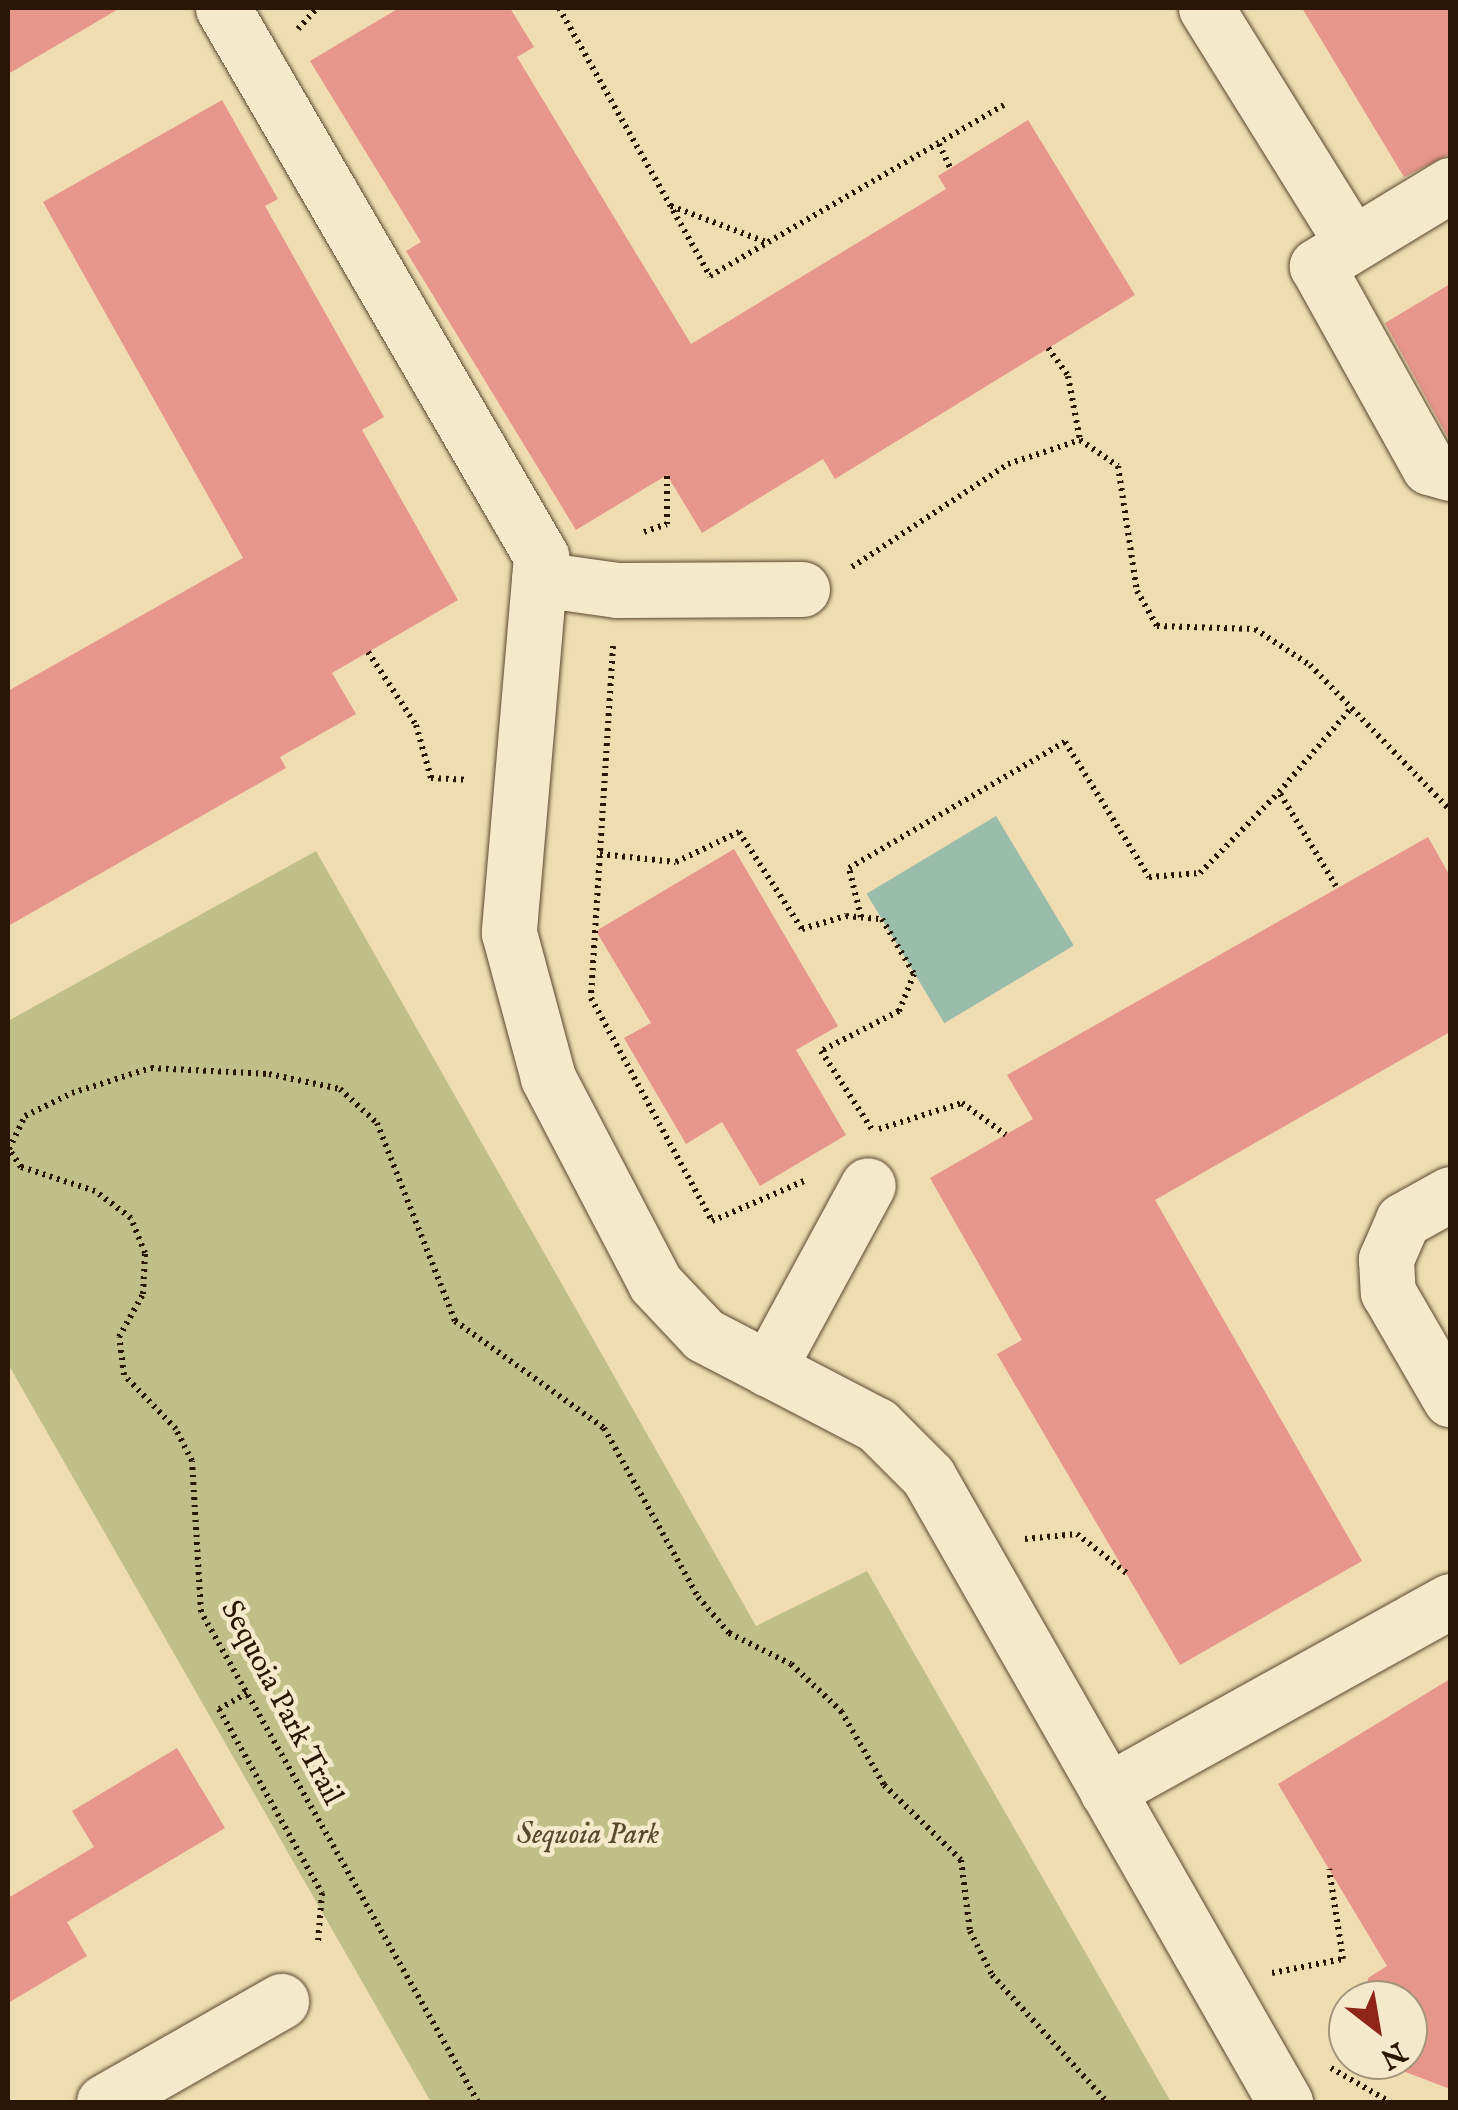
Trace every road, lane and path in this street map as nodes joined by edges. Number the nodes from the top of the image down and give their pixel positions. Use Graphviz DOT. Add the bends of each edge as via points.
graph roads {
  1 [pos="223,8"];
  2 [pos="558,8"];
  3 [pos="1206,8"];
  4 [pos="1004,106"];
  5 [pos="939,144"];
  6 [pos="950,168"];
  7 [pos="1450,185"];
  8 [pos="672,206"];
  9 [pos="767,242"];
  10 [pos="1352,243"];
  11 [pos="1048,348"];
  12 [pos="1080,440"];
  13 [pos="1450,472"];
  14 [pos="666,475"];
  15 [pos="624,538"];
  16 [pos="539,579"];
  17 [pos="802,589"];
  18 [pos="368,652"];
  19 [pos="1352,707"];
  20 [pos="522,784"];
  21 [pos="1279,792"];
  22 [pos="1450,810"];
  23 [pos="600,854"];
  24 [pos="1336,886"];
  25 [pos="861,917"];
  26 [pos="874,1132"];
  27 [pos="1006,1135"];
  28 [pos="8,1149"];
  29 [pos="864,1163"];
  30 [pos="1450,1194"];
  31 [pos="768,1369"];
  32 [pos="1450,1399"];
  33 [pos="976,1562"];
  34 [pos="1129,1575"];
  35 [pos="1450,1600"];
  36 [pos="247,1693"];
  37 [pos="1107,1791"];
  38 [pos="1330,1869"];
  39 [pos="318,1942"];
  40 [pos="1259,1982"];
  41 [pos="280,2001"];
  42 [pos="1300,2081"];
  43 [pos="104,2102"];
  44 [pos="478,2102"];
  45 [pos="1107,2102"];
  46 [pos="1390,2102"];
  1 -- 16 [label="street" via="541,556"];
  2 -- 8 [label="path"];
  3 -- 10 [label="street"];
  4 -- 5 [label="path"];
  5 -- 6 [label="path"];
  5 -- 9 [label="path"];
  7 -- 10 [label="street"];
  8 -- 9 [label="path"];
  8 -- 9 [label="path" via="710,276"];
  10 -- 13 [label="street" via="1317,266 1429,467"];
  11 -- 12 [label="path" via="1068,376"];
  12 -- 17 [label="path" via="1008,464 888,551"];
  12 -- 19 [label="path" via="1118,466 1137,591 1157,626 1254,629"];
  14 -- 15 [label="path" via="667,524"];
  16 -- 17 [label="street" via="617,590"];
  16 -- 20 [label="street"];
  18 -- 20 [label="path" via="416,725 431,778"];
  19 -- 21 [label="path"];
  19 -- 22 [label="path"];
  20 -- 31 [label="street" via="510,934 548,1078 654,1283 704,1336"];
  21 -- 24 [label="path"];
  21 -- 25 [label="path" via="1200,872 1149,878 1065,742 848,868"];
  23 -- 25 [label="path" via="676,862 739,832 802,929"];
  25 -- 26 [label="path" via="882,920 914,974 899,1012 822,1050"];
  26 -- 27 [label="path" via="902,1115 962,1103"];
  26 -- 29 [label="path"];
  28 -- 36 [label="path, Sequoia Park Trail" via="21,1167 95,1191 130,1218 145,1253 142,1294 120,1337 124,1375 176,1429 192,1461 201,1612"];
  28 -- 45 [label="path, Sequoia Park Trail" via="26,1116 152,1068 340,1089 377,1123 455,1322 604,1428 698,1598 729,1633 791,1664 841,1711 884,1784 960,1860 970,1931 992,1975"];
  29 -- 31 [label="street"];
  30 -- 32 [label="street" via="1403,1220 1386,1259 1388,1292"];
  31 -- 33 [label="street" via="877,1425 928,1476"];
  33 -- 34 [label="path" via="1018,1540 1078,1534"];
  33 -- 37 [label="street"];
  35 -- 37 [label="street"];
  36 -- 39 [label="path" via="220,1710 322,1893"];
  36 -- 44 [label="path, Sequoia Park Trail"];
  37 -- 42 [label="street"];
  38 -- 40 [label="path" via="1343,1959 1285,1966"];
  41 -- 43 [label="street"];
  42 -- 46 [label="path"];
}
